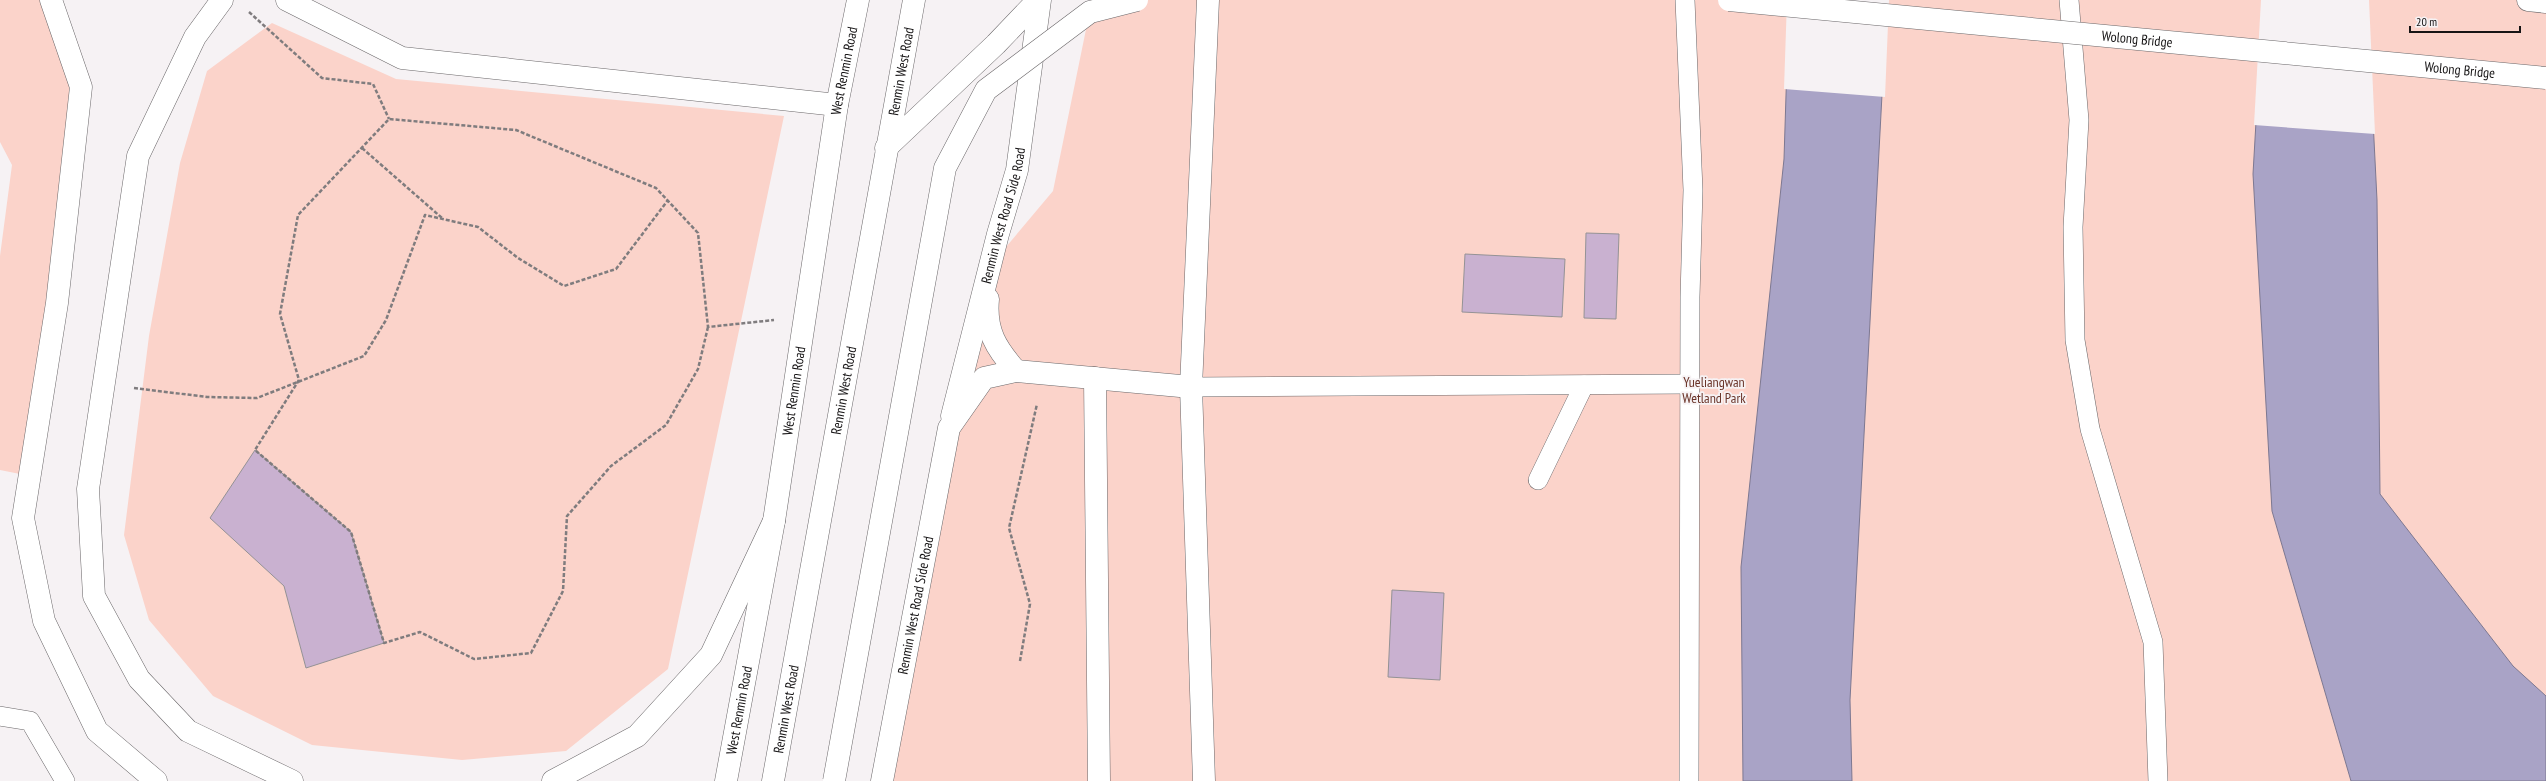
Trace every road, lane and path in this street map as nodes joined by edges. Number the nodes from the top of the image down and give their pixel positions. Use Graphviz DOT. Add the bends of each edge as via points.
graph roads {
  1 [pos="51,0"];
  2 [pos="222,0"];
  3 [pos="287,0"];
  4 [pos="858,0"];
  5 [pos="914,0"];
  6 [pos="1039,0"];
  7 [pos="1137,0"];
  8 [pos="1208,0"];
  9 [pos="1686,0"];
  10 [pos="1729,0"];
  11 [pos="2069,0"];
  12 [pos="2528,0"];
  13 [pos="2546,2"];
  14 [pos="246,10"];
  15 [pos="2546,78"];
  16 [pos="837,105"];
  17 [pos="389,119"];
  18 [pos="362,148"];
  19 [pos="886,148"];
  20 [pos="668,200"];
  21 [pos="442,219"];
  22 [pos="990,266"];
  23 [pos="806,317"];
  24 [pos="708,327"];
  25 [pos="1016,371"];
  26 [pos="1044,374"];
  27 [pos="1095,378"];
  28 [pos="299,380"];
  29 [pos="104,384"];
  30 [pos="1690,384"];
  31 [pos="1584,385"];
  32 [pos="1192,388"];
  33 [pos="949,428"];
  34 [pos="1538,480"];
  35 [pos="774,521"];
  36 [pos="1020,661"];
  37 [pos="0,716"];
  38 [pos="65,781"];
  39 [pos="156,781"];
  40 [pos="292,781"];
  41 [pos="553,781"];
  42 [pos="726,781"];
  43 [pos="773,781"];
  44 [pos="834,781"];
  45 [pos="882,781"];
  46 [pos="1099,781"];
  47 [pos="1204,781"];
  48 [pos="1689,781"];
  49 [pos="2158,781"];
  1 -- 39 [label="main road" via="81,87 57,303 23,518 44,621 97,731"];
  2 -- 29 [label="main road" via="195,37 138,156"];
  3 -- 16 [label="main road" via="402,58"];
  4 -- 16 [label="main road, West Renmin Road"];
  5 -- 19 [label="main road, Renmin West Road"];
  6 -- 19 [label="main road"];
  6 -- 22 [label="main road, Renmin West Road Side Road" via="1016,170"];
  7 -- 44 [label="main road, bridge" via="1090,12 986,90 945,168"];
  8 -- 32 [label="main road"];
  9 -- 30 [label="lane" via="1693,190"];
  10 -- 15 [label="main road, Wolong Bridge, bridge"];
  11 -- 49 [label="lane" via="2079,120 2074,227 2075,340 2090,429 2153,642"];
  12 -- 13 [label="main road"];
  14 -- 17 [label="path" via="322,78 373,84"];
  16 -- 23 [label="main road, West Renmin Road"];
  17 -- 18 [label="path"];
  17 -- 20 [label="path" via="516,130 656,188"];
  18 -- 21 [label="path"];
  18 -- 28 [label="path" via="298,215 280,314"];
  19 -- 43 [label="main road, Renmin West Road"];
  20 -- 21 [label="path" via="616,269 564,286 518,258 478,227"];
  20 -- 24 [label="path" via="698,233"];
  21 -- 28 [label="path" via="425,215 386,320 364,356"];
  22 -- 25 [label="main road" via="986,318 998,351"];
  22 -- 33 [label="main road, Renmin West Road Side Road"];
  23 -- 24 [label="path"];
  23 -- 35 [label="main road, West Renmin Road"];
  24 -- 28 [label="path" via="698,369 666,425 611,466 567,516 563,591 531,653 474,659 420,632 384,643 351,532 255,450"];
  25 -- 26 [label="main road, Renmin West Road Side Road"];
  25 -- 33 [label="main road, Renmin West Road Side Road" via="984,378"];
  26 -- 27 [label="main road, Renmin West Road Side Road"];
  26 -- 36 [label="path" via="1009,528 1030,604"];
  27 -- 32 [label="main road, Renmin West Road Side Road"];
  27 -- 46 [label="main road"];
  28 -- 29 [label="path" via="258,398 207,397"];
  29 -- 40 [label="main road" via="88,489 94,596 139,679 188,731"];
  30 -- 31 [label="lane"];
  30 -- 48 [label="lane"];
  31 -- 32 [label="lane"];
  31 -- 34 [label="lane"];
  32 -- 47 [label="main road"];
  33 -- 45 [label="main road, Renmin West Road Side Road"];
  35 -- 41 [label="main road" via="711,655 637,736"];
  35 -- 42 [label="main road, West Renmin Road"];
  37 -- 38 [label="lane" via="30,721"];
}
